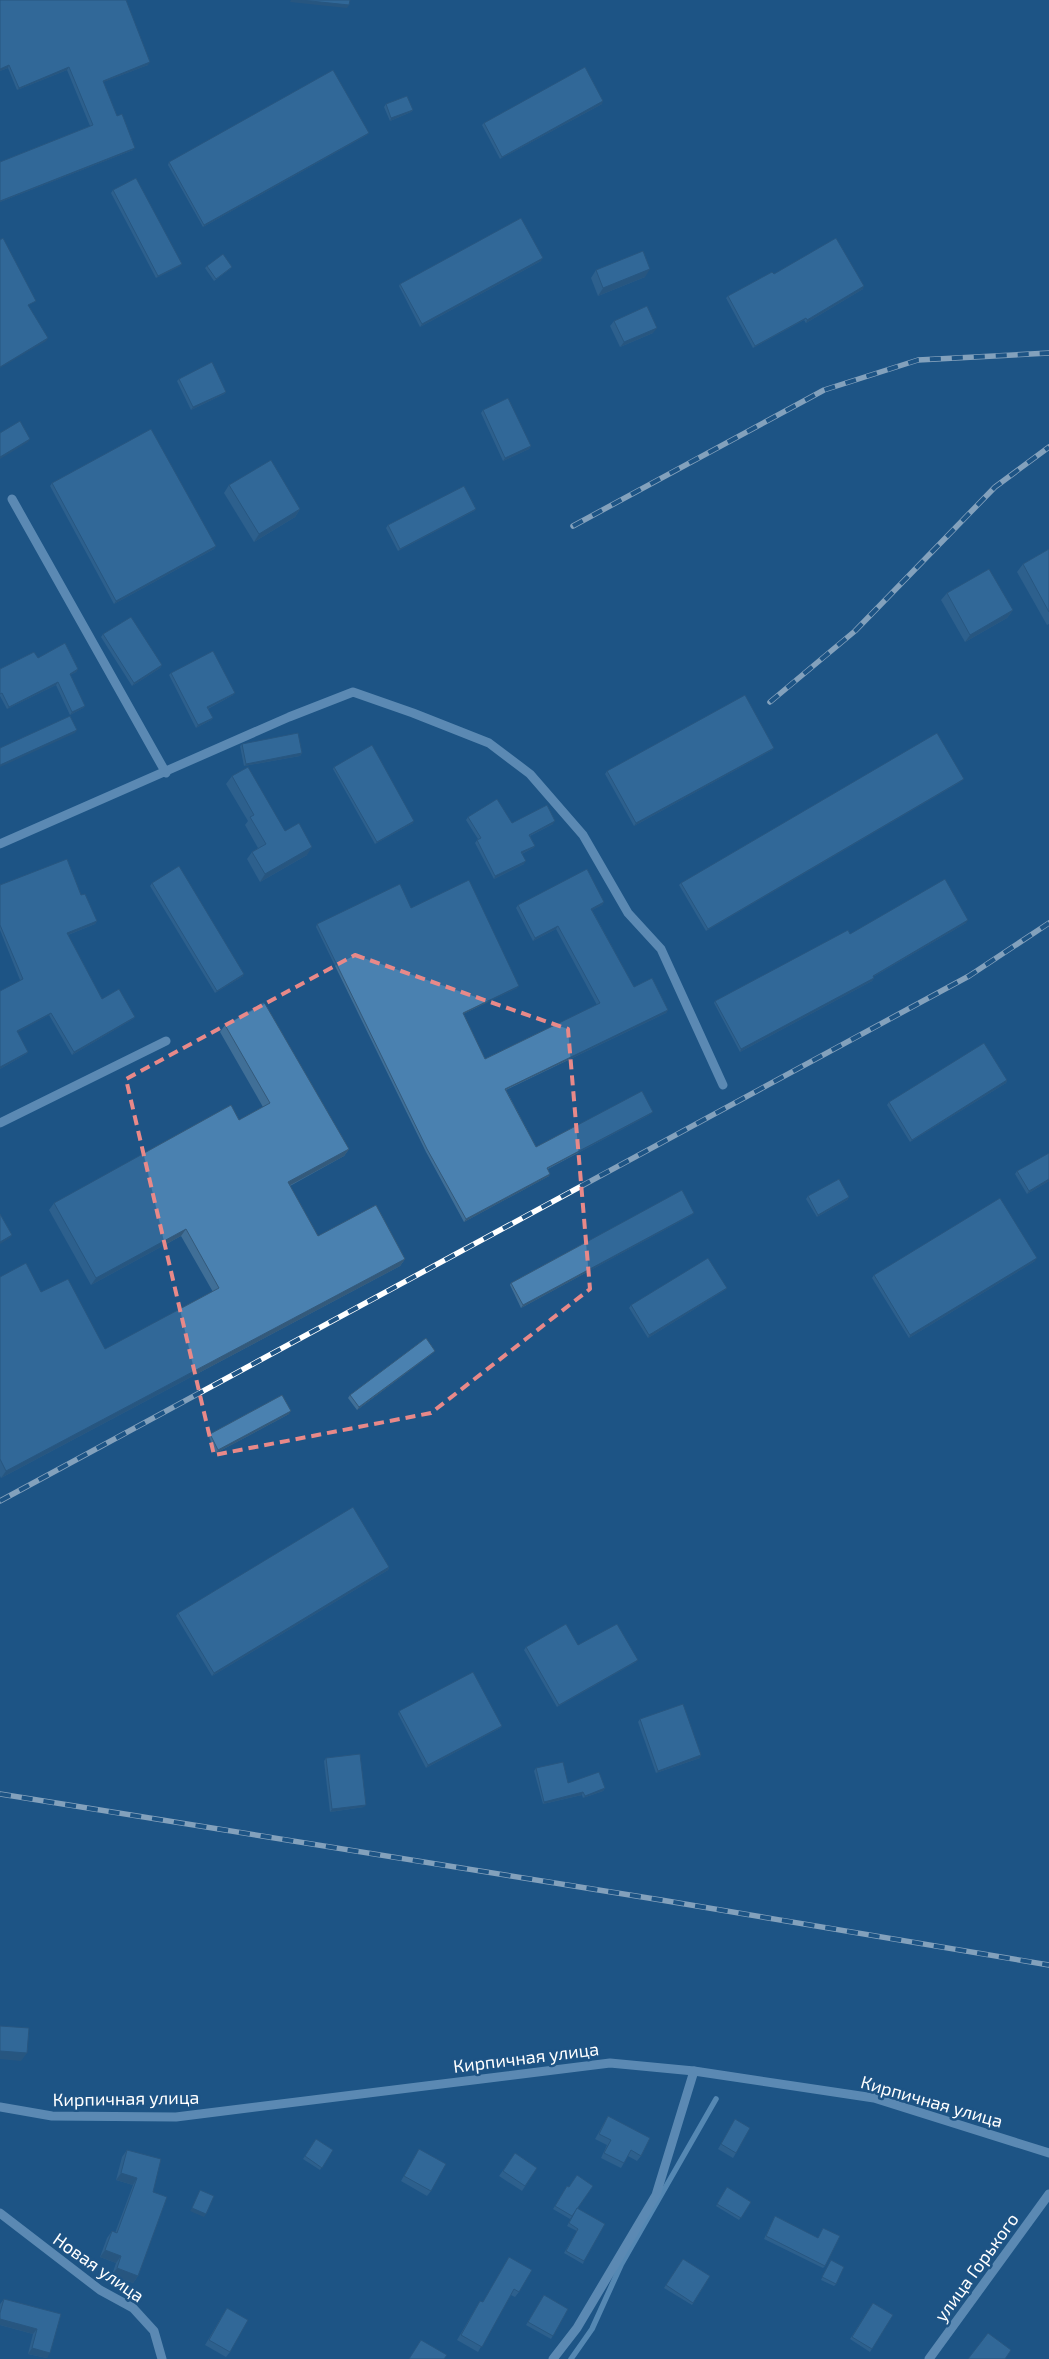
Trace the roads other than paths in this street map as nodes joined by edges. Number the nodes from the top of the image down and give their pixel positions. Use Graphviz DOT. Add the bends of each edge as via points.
graph roads {
  1 [pos="12,499"];
  2 [pos="166,773"];
  3 [pos="0,844"];
  4 [pos="166,1041"];
  5 [pos="724,1085"];
  6 [pos="0,1123"];
  7 [pos="694,2071"];
  8 [pos="0,2107"];
  9 [pos="1049,2153"];
  10 [pos="1049,2194"];
  11 [pos="0,2213"];
  12 [pos="162,2359"];
  13 [pos="553,2359"];
  14 [pos="929,2359"];
  1 -- 2 [label="street"];
  2 -- 3 [label="street"];
  2 -- 5 [label="street" via="353,692 489,743 530,774 584,835 628,913 661,949"];
  4 -- 6 [label="street"];
  7 -- 8 [label="street, Кирпичная улица" via="610,2063 176,2117 52,2116"];
  7 -- 9 [label="street, Кирпичная улица" via="874,2098"];
  7 -- 13 [label="street" via="656,2195 577,2328"];
  10 -- 14 [label="street, улица Горького"];
  11 -- 12 [label="street, Новая улица" via="100,2290 134,2308 154,2331"];
}
